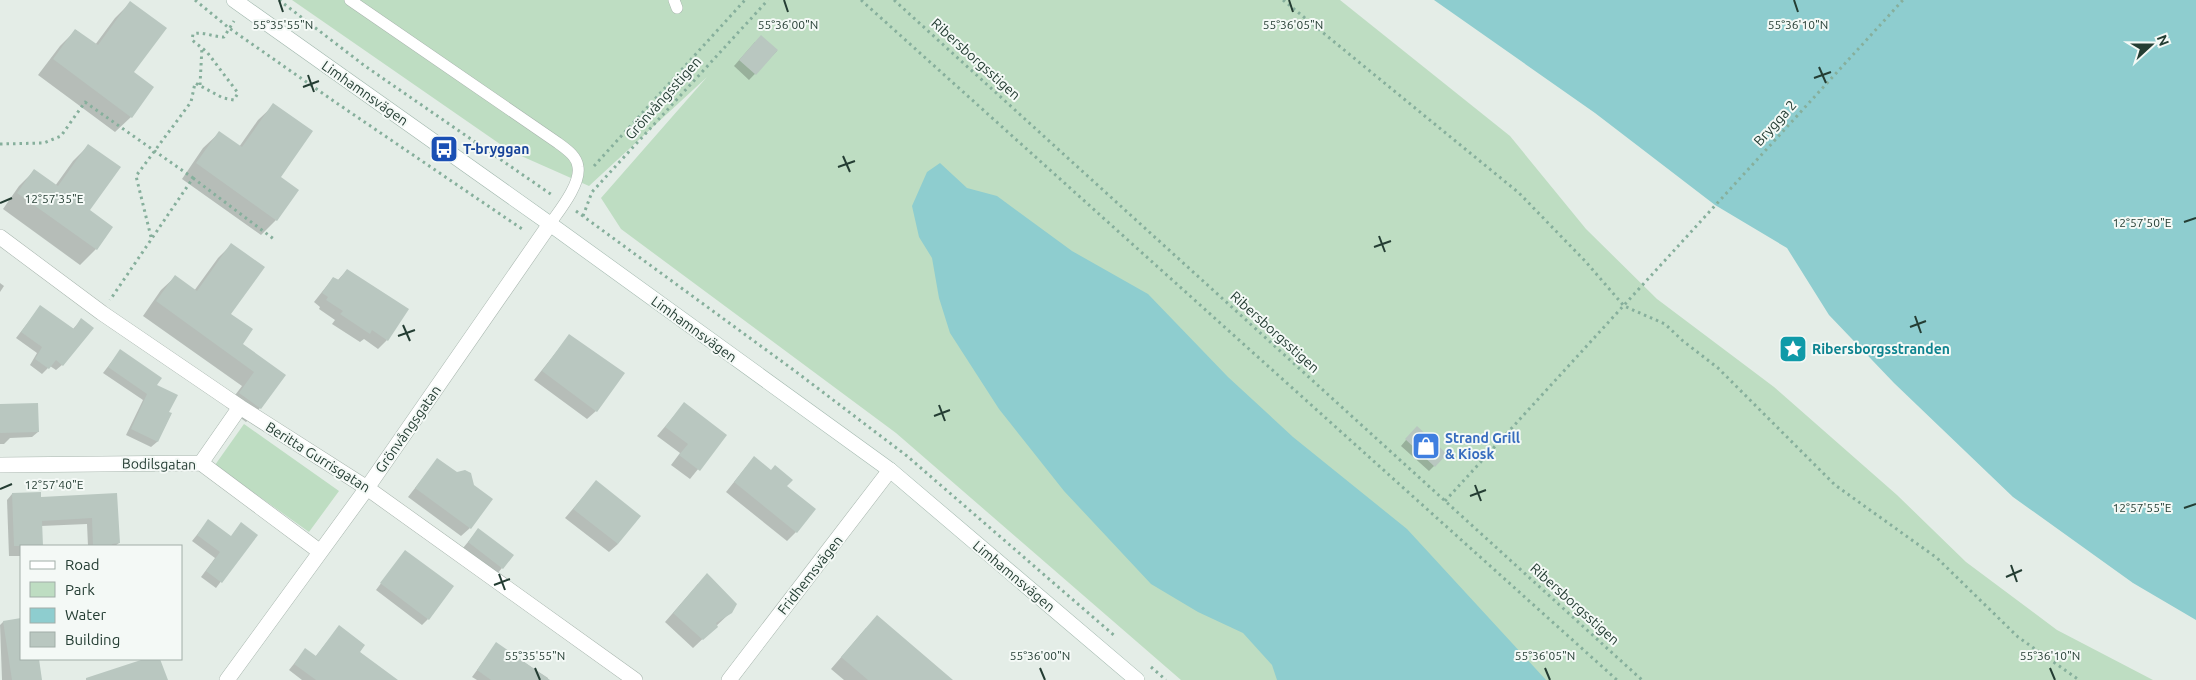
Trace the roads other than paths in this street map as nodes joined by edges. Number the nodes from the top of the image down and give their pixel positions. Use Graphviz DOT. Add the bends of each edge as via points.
graph roads {
  1 [pos="350,0"];
  2 [pos="238,3"];
  3 [pos="550,224"];
  4 [pos="0,237"];
  5 [pos="240,408"];
  6 [pos="201,463"];
  7 [pos="0,465"];
  8 [pos="890,470"];
  9 [pos="367,488"];
  10 [pos="320,551"];
  11 [pos="227,680"];
  12 [pos="635,680"];
  13 [pos="729,680"];
  14 [pos="1137,680"];
  1 -- 3 [label="lane" via="572,154 578,167 577,178"];
  2 -- 3 [label="street, Limhamnsvägen"];
  3 -- 8 [label="street, Limhamnsvägen"];
  3 -- 9 [label="street, Grönvångsgatan"];
  4 -- 5 [label="street, Beritta Gurrisgatan" via="102,313"];
  5 -- 6 [label="street"];
  5 -- 9 [label="street, Beritta Gurrisgatan"];
  6 -- 7 [label="street, Bodilsgatan"];
  6 -- 10 [label="street, Bodilsgatan"];
  8 -- 13 [label="street, Fridhemsvägen"];
  8 -- 14 [label="street, Limhamnsvägen"];
  9 -- 10 [label="street, Grönvångsgatan"];
  9 -- 12 [label="street, Beritta Gurrisgatan"];
  10 -- 11 [label="street, Grönvångsgatan"];
}
